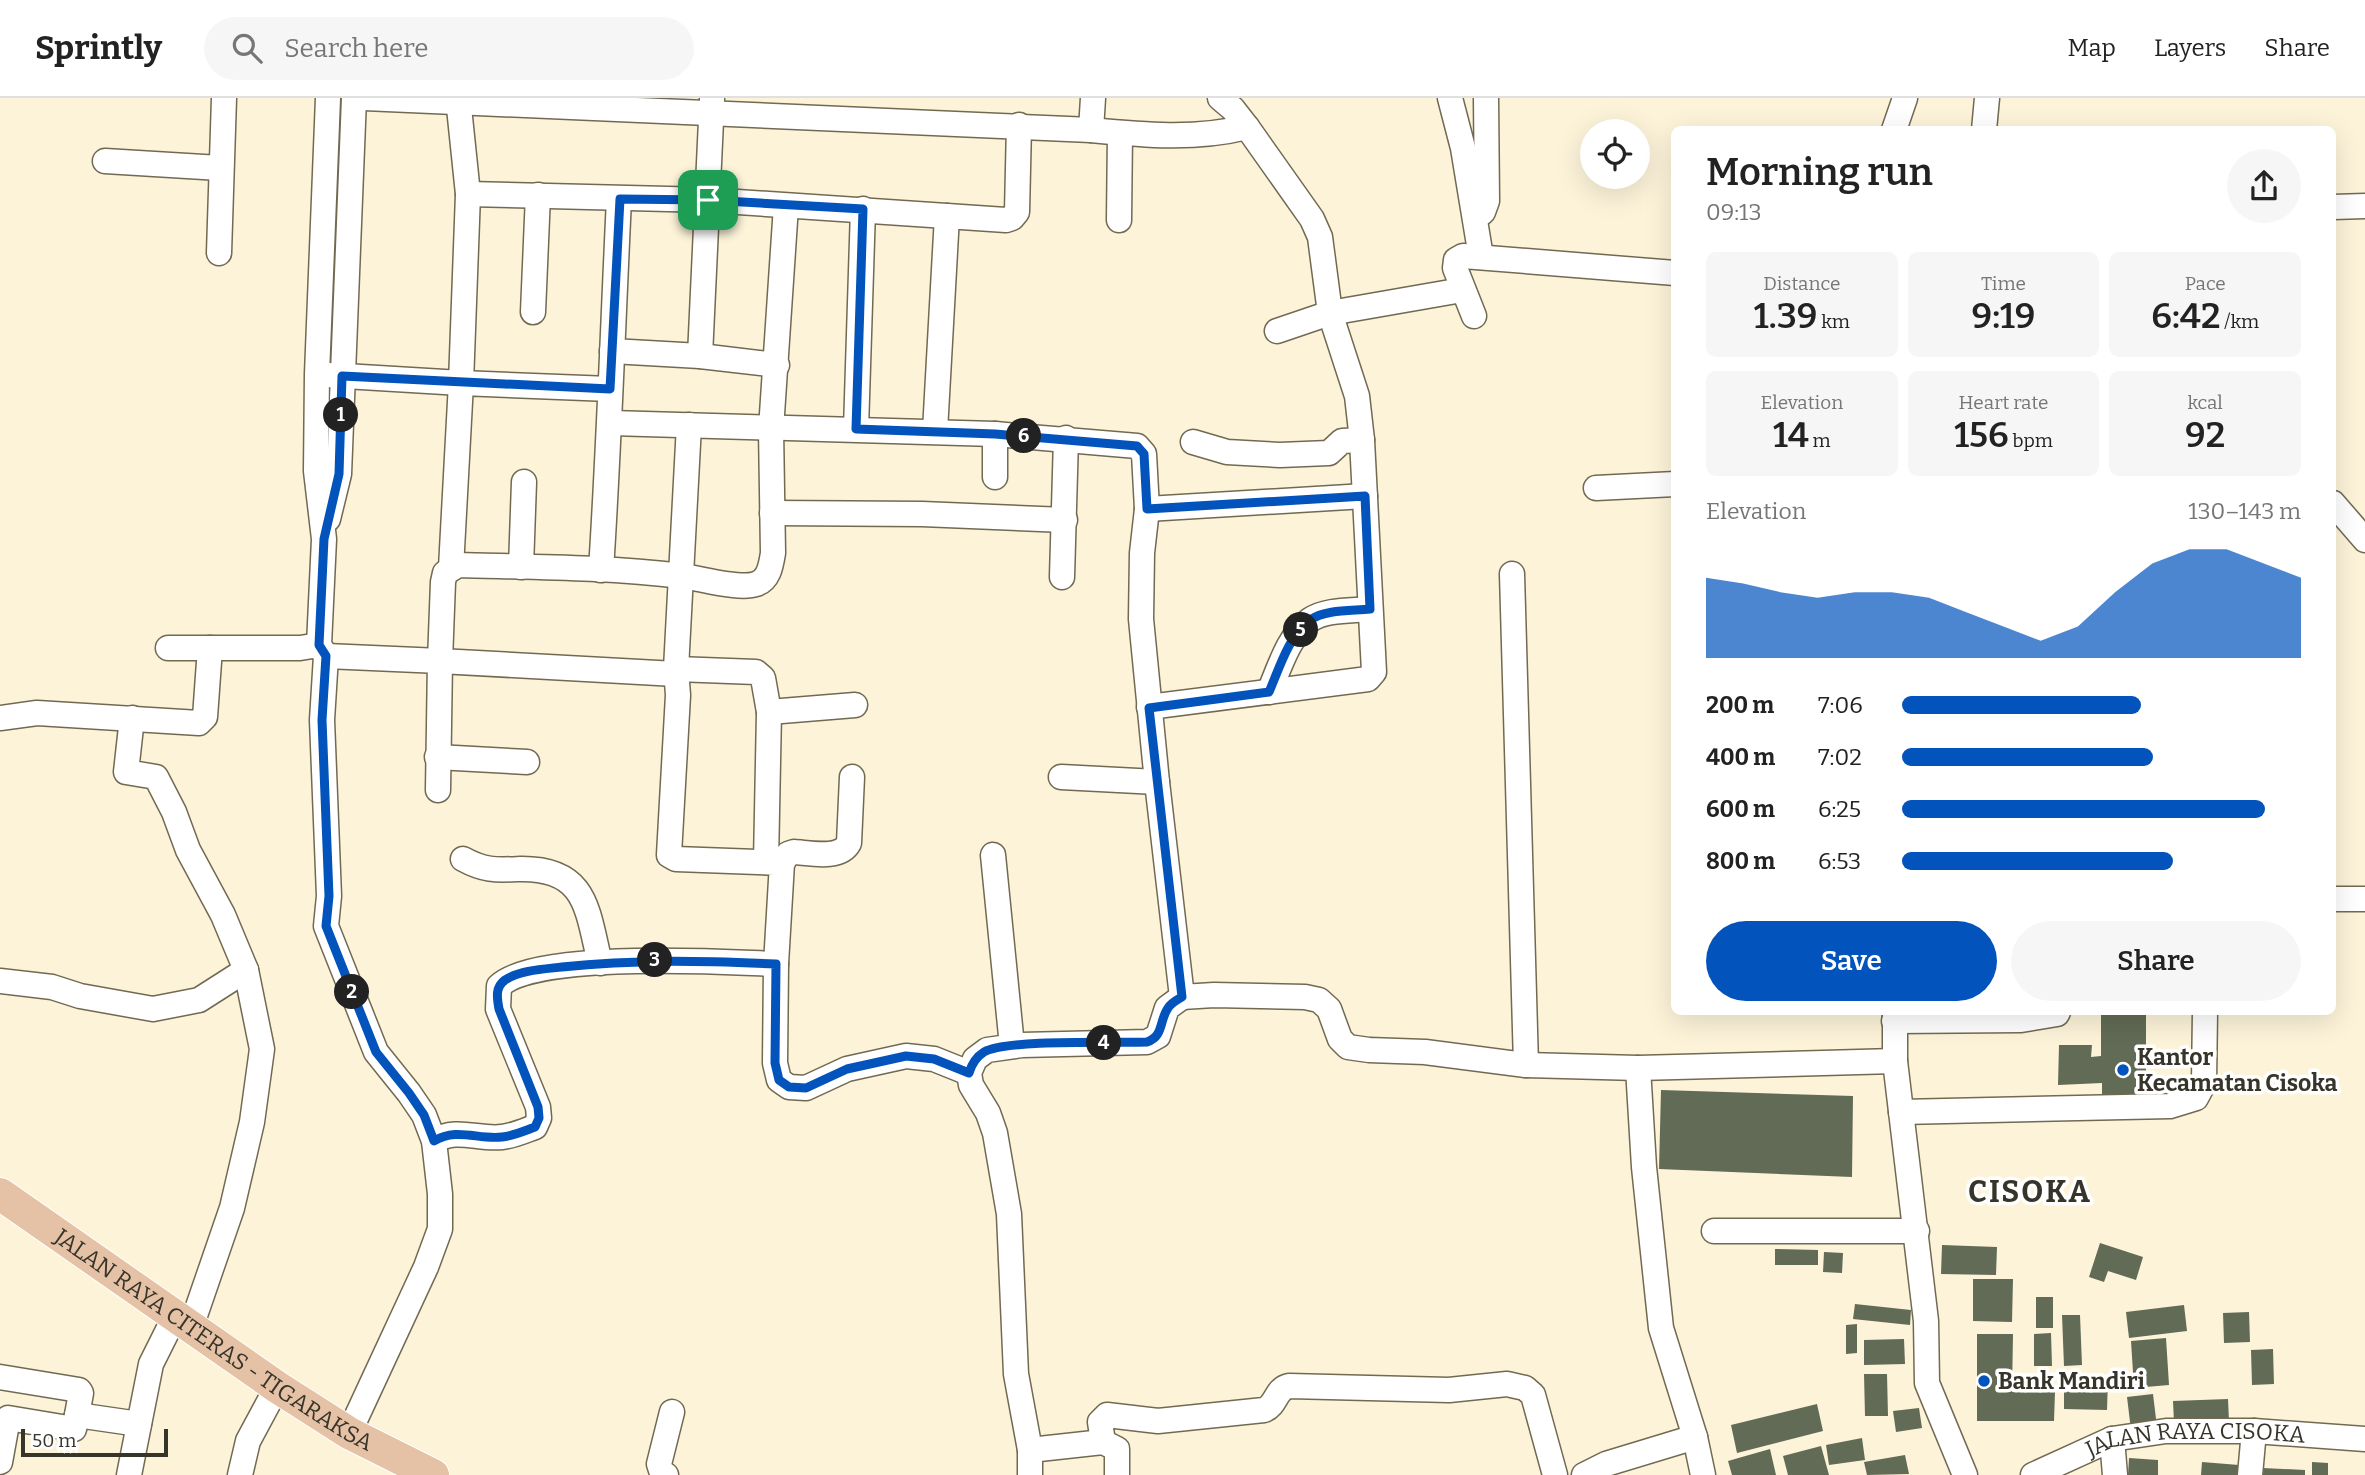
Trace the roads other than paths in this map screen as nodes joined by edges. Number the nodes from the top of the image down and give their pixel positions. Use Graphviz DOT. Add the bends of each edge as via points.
graph roads {
  1 [pos="224,98"];
  2 [pos="328,98"];
  3 [pos="354,98"];
  4 [pos="364,98"];
  5 [pos="1093,98"];
  6 [pos="1220,98"];
  7 [pos="1450,98"];
  8 [pos="1486,98"];
  9 [pos="1905,98"];
  10 [pos="1987,98"];
  11 [pos="458,100"];
  12 [pos="712,106"];
  13 [pos="1019,125"];
  14 [pos="1895,126"];
  15 [pos="1984,126"];
  16 [pos="1247,127"];
  17 [pos="1091,130"];
  18 [pos="1120,133"];
  19 [pos="105,161"];
  20 [pos="220,168"];
  21 [pos="468,194"];
  22 [pos="538,195"];
  23 [pos="620,199"];
  24 [pos="708,200"];
  25 [pos="786,206"];
  26 [pos="2365,206"];
  27 [pos="2336,207"];
  28 [pos="863,209"];
  29 [pos="947,216"];
  30 [pos="1475,218"];
  31 [pos="1119,220"];
  32 [pos="219,253"];
  33 [pos="1481,257"];
  34 [pos="1671,273"];
  35 [pos="1462,289"];
  36 [pos="533,312"];
  37 [pos="1331,313"];
  38 [pos="1474,316"];
  39 [pos="1277,331"];
  40 [pos="612,351"];
  41 [pos="700,356"];
  42 [pos="776,365"];
  43 [pos="317,374"];
  44 [pos="342,376"];
  45 [pos="461,383"];
  46 [pos="610,389"];
  47 [pos="611,423"];
  48 [pos="689,425"];
  49 [pos="771,429"];
  50 [pos="856,429"];
  51 [pos="935,431"];
  52 [pos="995,434"];
  53 [pos="1066,438"];
  54 [pos="1362,440"];
  55 [pos="1193,442"];
  56 [pos="995,477"];
  57 [pos="524,482"];
  58 [pos="1671,484"];
  59 [pos="1596,488"];
  60 [pos="1365,496"];
  61 [pos="2336,506"];
  62 [pos="1147,509"];
  63 [pos="772,513"];
  64 [pos="1065,520"];
  65 [pos="324,539"];
  66 [pos="2365,540"];
  67 [pos="521,567"];
  68 [pos="451,568"];
  69 [pos="601,570"];
  70 [pos="1513,574"];
  71 [pos="682,576"];
  72 [pos="1062,577"];
  73 [pos="1370,609"];
  74 [pos="168,648"];
  75 [pos="211,648"];
  76 [pos="322,651"];
  77 [pos="440,661"];
  78 [pos="676,672"];
  79 [pos="1269,692"];
  80 [pos="855,705"];
  81 [pos="1149,708"];
  82 [pos="769,712"];
  83 [pos="132,718"];
  84 [pos="1,722"];
  85 [pos="437,757"];
  86 [pos="527,762"];
  87 [pos="852,777"];
  88 [pos="1060,777"];
  89 [pos="1157,782"];
  90 [pos="438,790"];
  91 [pos="993,855"];
  92 [pos="463,859"];
  93 [pos="774,862"];
  94 [pos="2336,899"];
  95 [pos="2365,900"];
  96 [pos="600,963"];
  97 [pos="776,964"];
  98 [pos="246,970"];
  99 [pos="0,981"];
  100 [pos="1182,997"];
  101 [pos="2051,1015"];
  102 [pos="2206,1015"];
  103 [pos="1894,1016"];
  104 [pos="1012,1046"];
  105 [pos="1895,1062"];
  106 [pos="1526,1065"];
  107 [pos="1638,1069"];
  108 [pos="969,1073"];
  109 [pos="1901,1112"];
  110 [pos="434,1141"];
  111 [pos="0,1194"];
  112 [pos="1714,1231"];
  113 [pos="1917,1231"];
  114 [pos="183,1322"];
  115 [pos="0,1377"];
  116 [pos="277,1387"];
  117 [pos="672,1412"];
  118 [pos="77,1415"];
  119 [pos="139,1424"];
  120 [pos="2254,1431"];
  121 [pos="349,1433"];
  122 [pos="1695,1437"];
  123 [pos="2112,1439"];
  124 [pos="2365,1439"];
  125 [pos="1103,1442"];
  126 [pos="1030,1450"];
  127 [pos="0,1462"];
  128 [pos="419,1472"];
  129 [pos="129,1475"];
  130 [pos="240,1475"];
  131 [pos="666,1475"];
  132 [pos="1030,1475"];
  133 [pos="1117,1475"];
  134 [pos="1555,1475"];
  135 [pos="1584,1475"];
  136 [pos="1703,1475"];
  137 [pos="1965,1475"];
  138 [pos="2033,1475"];
  139 [pos="2115,1475"];
  140 [pos="2250,1475"];
  1 -- 20 [label="street"];
  2 -- 43 [label="street"];
  3 -- 44 [label="street"];
  4 -- 11 [label="street"];
  5 -- 17 [label="street"];
  6 -- 16 [label="street"];
  7 -- 30 [label="street"];
  8 -- 30 [label="street" via="1487,201"];
  9 -- 14 [label="street"];
  10 -- 15 [label="street"];
  11 -- 12 [label="street"];
  11 -- 21 [label="street"];
  12 -- 13 [label="street"];
  12 -- 24 [label="street"];
  13 -- 17 [label="street"];
  13 -- 29 [label="street" via="1015,215 1006,220"];
  16 -- 18 [label="street" via="1189,136"];
  16 -- 37 [label="street" via="1312,219 1320,237"];
  17 -- 18 [label="street"];
  18 -- 31 [label="street"];
  19 -- 20 [label="street"];
  20 -- 32 [label="street"];
  21 -- 22 [label="street"];
  21 -- 45 [label="street"];
  22 -- 23 [label="street"];
  22 -- 36 [label="street"];
  23 -- 24 [label="street"];
  23 -- 40 [label="street"];
  24 -- 25 [label="street"];
  24 -- 41 [label="street"];
  25 -- 28 [label="street"];
  25 -- 42 [label="street"];
  26 -- 27 [label="street"];
  28 -- 29 [label="street"];
  28 -- 50 [label="street"];
  29 -- 51 [label="street"];
  30 -- 33 [label="street"];
  33 -- 34 [label="street"];
  33 -- 35 [label="street" via="1456,260 1454,268"];
  35 -- 37 [label="street"];
  35 -- 38 [label="street"];
  37 -- 39 [label="street"];
  37 -- 54 [label="street" via="1357,396"];
  40 -- 41 [label="street"];
  40 -- 46 [label="street"];
  41 -- 42 [label="street"];
  42 -- 49 [label="street"];
  43 -- 44 [label="street"];
  43 -- 65 [label="street" via="316,471"];
  44 -- 45 [label="street"];
  44 -- 65 [label="street" via="339,474"];
  45 -- 46 [label="street"];
  45 -- 68 [label="street"];
  46 -- 47 [label="street"];
  47 -- 48 [label="street"];
  47 -- 69 [label="street"];
  48 -- 49 [label="street"];
  48 -- 71 [label="street"];
  49 -- 50 [label="street"];
  49 -- 63 [label="street"];
  50 -- 51 [label="street"];
  51 -- 52 [label="street"];
  52 -- 53 [label="street"];
  52 -- 56 [label="street"];
  53 -- 62 [label="street" via="1137,446 1144,454"];
  53 -- 64 [label="street"];
  54 -- 55 [label="street" via="1342,441 1325,453 1280,455 1227,452"];
  54 -- 60 [label="street"];
  57 -- 67 [label="street"];
  58 -- 59 [label="street"];
  60 -- 62 [label="street"];
  60 -- 73 [label="street"];
  61 -- 66 [label="street"];
  62 -- 81 [label="street" via="1140,619"];
  63 -- 64 [label="street"];
  63 -- 71 [label="street" via="773,553 764,579 755,585"];
  64 -- 72 [label="street"];
  65 -- 76 [label="street"];
  67 -- 68 [label="street"];
  67 -- 69 [label="street"];
  68 -- 77 [label="street" via="443,582"];
  69 -- 71 [label="street"];
  70 -- 106 [label="street"];
  71 -- 78 [label="street"];
  73 -- 79 [label="street" via="1324,614 1311,620 1288,650"];
  73 -- 79 [label="street" via="1374,671 1368,679"];
  74 -- 75 [label="street"];
  75 -- 76 [label="street"];
  75 -- 83 [label="street" via="202,722"];
  76 -- 77 [label="street"];
  76 -- 110 [label="street" via="326,926 376,1052 416,1104"];
  77 -- 78 [label="street"];
  77 -- 85 [label="street"];
  78 -- 82 [label="street" via="761,674"];
  78 -- 93 [label="street" via="669,855 676,859"];
  79 -- 81 [label="street"];
  80 -- 82 [label="street"];
  81 -- 89 [label="street"];
  82 -- 93 [label="street"];
  83 -- 84 [label="street" via="37,713"];
  83 -- 98 [label="street" via="126,772 156,776"];
  85 -- 86 [label="street"];
  85 -- 90 [label="street"];
  87 -- 93 [label="street" via="848,846 838,853 793,852"];
  88 -- 89 [label="street"];
  89 -- 100 [label="street"];
  91 -- 104 [label="street"];
  92 -- 96 [label="street" via="488,870 538,869 560,875 576,887"];
  93 -- 97 [label="street"];
  94 -- 95 [label="street"];
  96 -- 97 [label="street"];
  96 -- 110 [label="street" via="521,974 499,986 499,1009 538,1107 535,1127 499,1138 458,1133"];
  97 -- 108 [label="street" via="775,1063 779,1080 789,1087 806,1088 847,1069 906,1056 934,1059"];
  98 -- 99 [label="street" via="199,1000 153,1009"];
  98 -- 114 [label="street" via="262,1049 252,1122 232,1208"];
  100 -- 104 [label="street" via="1167,1008 1158,1036 1147,1042"];
  100 -- 106 [label="street" via="1305,997 1320,1000 1329,1009 1340,1039 1348,1047"];
  101 -- 103 [label="street" via="2021,1020"];
  102 -- 109 [label="street" via="2204,1083 2196,1098 2170,1106"];
  103 -- 105 [label="street"];
  104 -- 108 [label="street" via="986,1050"];
  105 -- 107 [label="street"];
  105 -- 109 [label="street"];
  106 -- 107 [label="street"];
  107 -- 122 [label="street" via="1661,1328"];
  108 -- 126 [label="street" via="992,1123 1006,1194 1016,1374"];
  109 -- 113 [label="street"];
  110 -- 121 [label="street" via="440,1229"];
  111 -- 114 [label="main road, JALAN RAYA CITERAS - TIGARAKSA"];
  112 -- 113 [label="street"];
  113 -- 137 [label="street" via="1927,1383"];
  114 -- 116 [label="main road, JALAN RAYA CITERAS - TIGARAKSA"];
  114 -- 119 [label="street" via="150,1364"];
  115 -- 118 [label="street" via="79,1390"];
  116 -- 121 [label="main road, JALAN RAYA CITERAS - TIGARAKSA"];
  116 -- 130 [label="street" via="248,1441"];
  117 -- 131 [label="street" via="659,1464"];
  118 -- 119 [label="street"];
  118 -- 127 [label="street" via="74,1429 8,1418"];
  119 -- 129 [label="street"];
  120 -- 123 [label="street, JALAN RAYA CISOKA" via="2166,1431"];
  120 -- 124 [label="street, JALAN RAYA CISOKA"];
  120 -- 140 [label="street"];
  121 -- 128 [label="main road, JALAN RAYA CITERAS - TIGARAKSA"];
  122 -- 135 [label="street"];
  122 -- 136 [label="street"];
  123 -- 138 [label="street, JALAN RAYA CISOKA"];
  123 -- 139 [label="street"];
  125 -- 126 [label="street"];
  125 -- 133 [label="street" via="1117,1449"];
  125 -- 134 [label="street" via="1100,1422 1107,1415 1158,1420 1264,1410 1289,1385 1449,1390 1507,1384 1533,1395"];
  126 -- 132 [label="street"];
}
